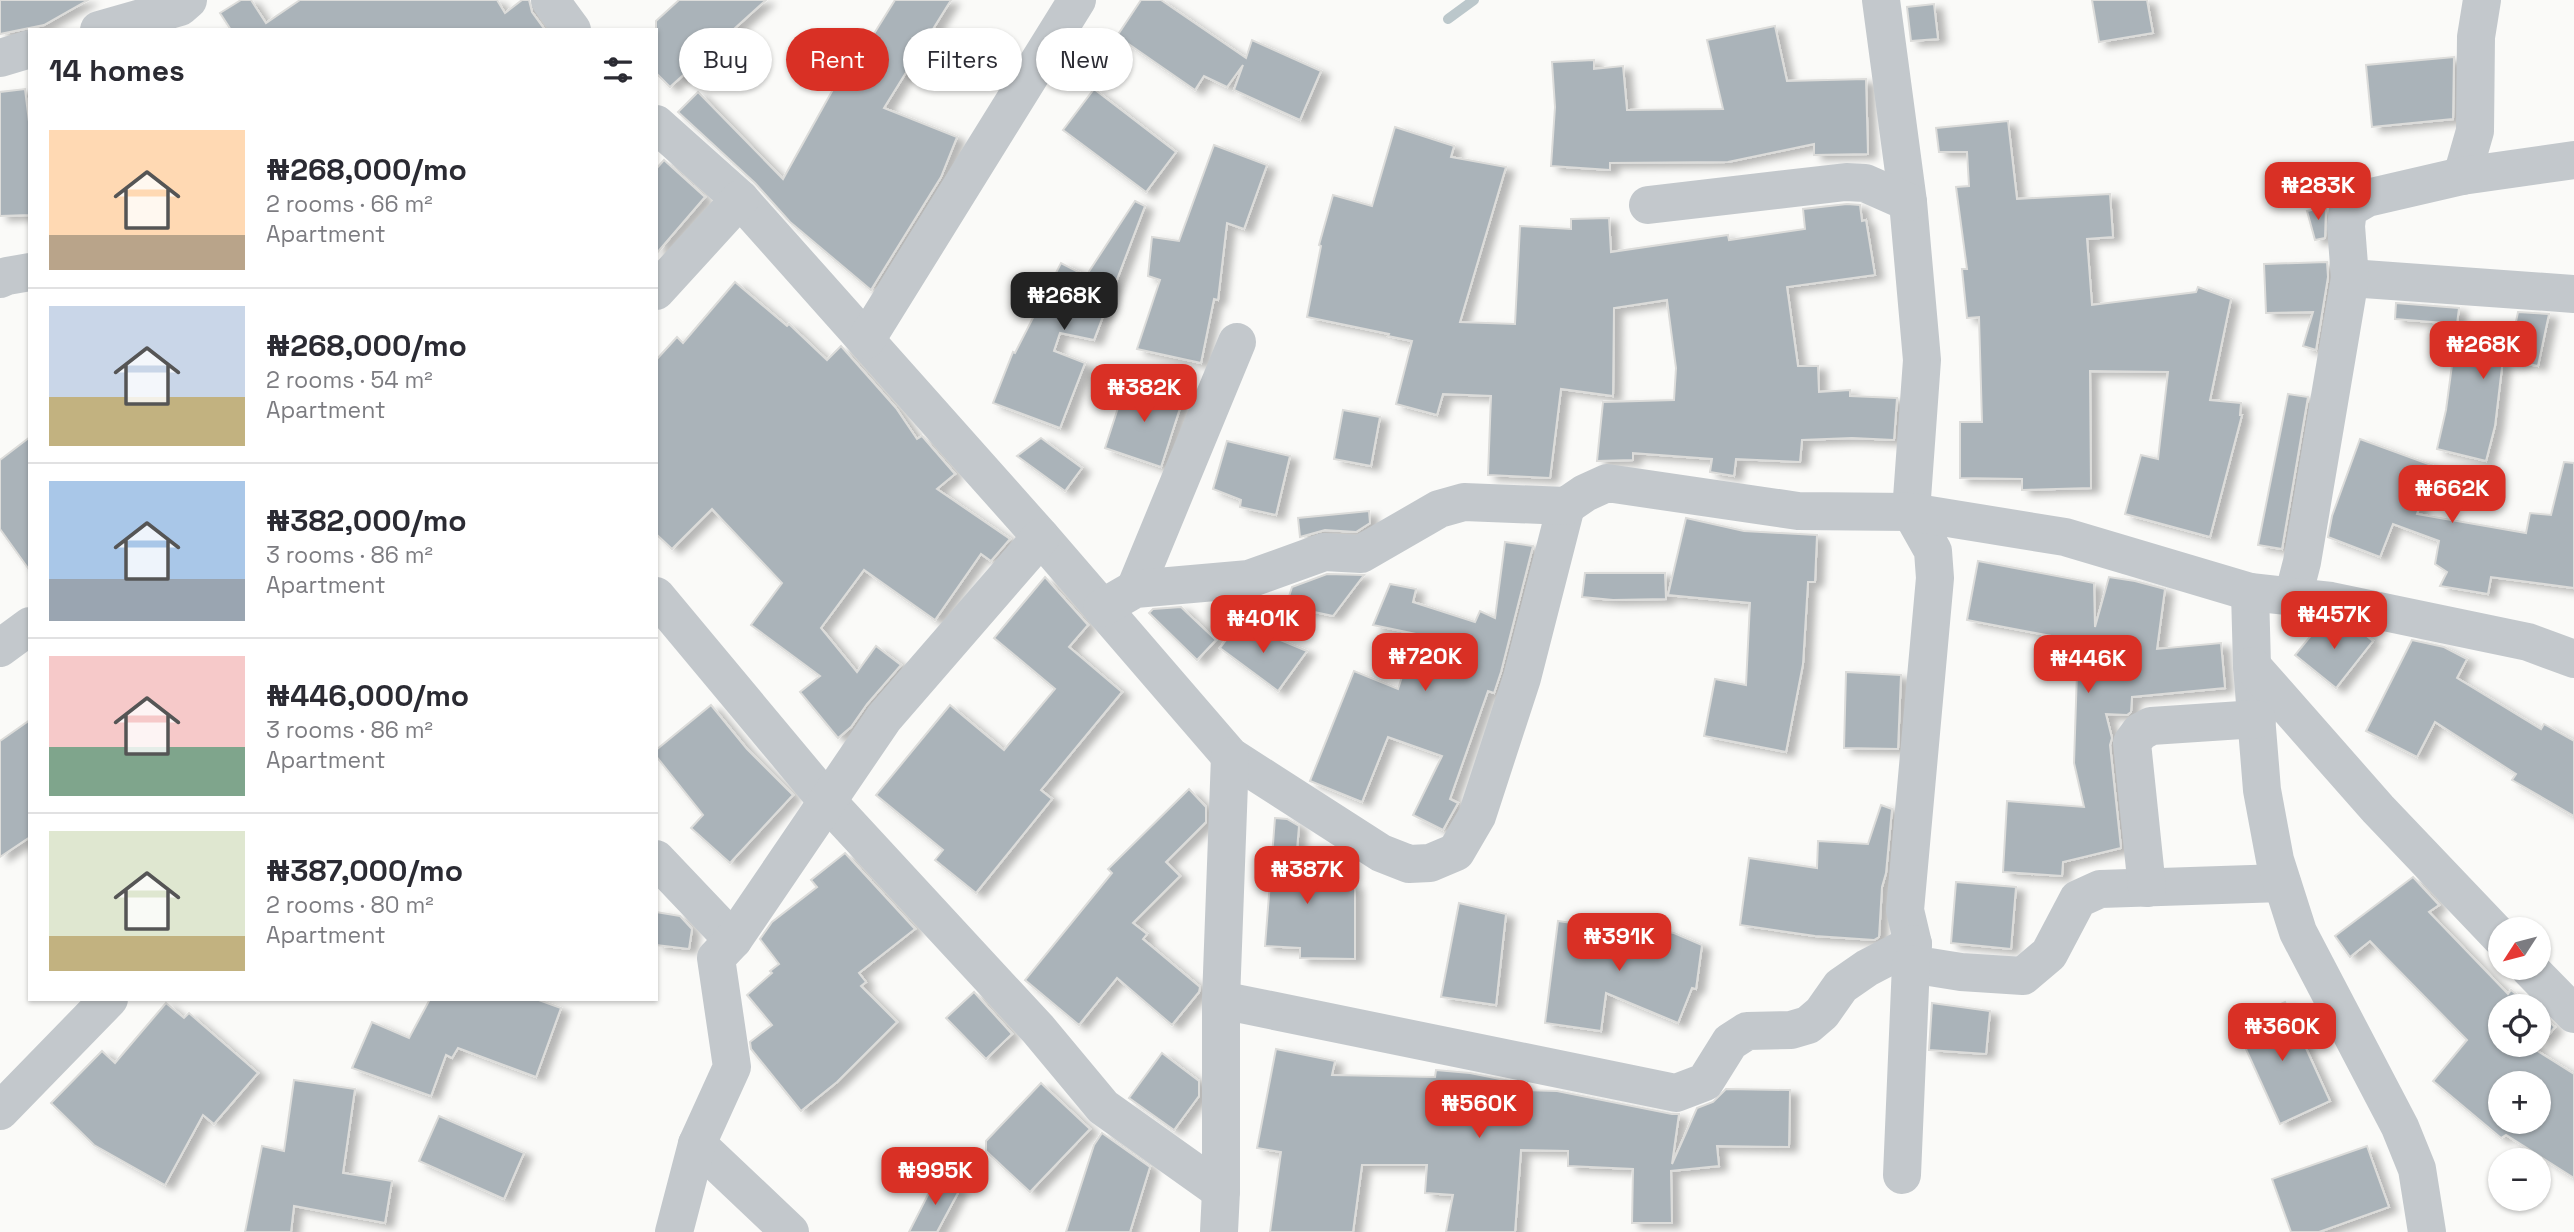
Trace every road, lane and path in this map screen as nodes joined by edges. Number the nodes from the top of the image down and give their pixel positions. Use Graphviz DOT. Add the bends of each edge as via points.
graph roads {
  1 [pos="550,0"];
  2 [pos="1077,0"];
  3 [pos="1881,0"];
  4 [pos="2483,0"];
  5 [pos="175,14"];
  6 [pos="108,28"];
  7 [pos="570,28"];
  8 [pos="28,50"];
  9 [pos="0,58"];
  10 [pos="658,126"];
  11 [pos="2574,160"];
  12 [pos="2462,176"];
  13 [pos="740,199"];
  14 [pos="1908,202"];
  15 [pos="1648,205"];
  16 [pos="28,272"];
  17 [pos="2350,278"];
  18 [pos="0,279"];
  19 [pos="658,289"];
  20 [pos="2574,294"];
  21 [pos="866,340"];
  22 [pos="1237,342"];
  23 [pos="1566,506"];
  24 [pos="1911,512"];
  25 [pos="1041,537"];
  26 [pos="1135,589"];
  27 [pos="2250,592"];
  28 [pos="2292,597"];
  29 [pos="658,598"];
  30 [pos="1102,608"];
  31 [pos="28,627"];
  32 [pos="0,648"];
  33 [pos="2574,659"];
  34 [pos="2252,666"];
  35 [pos="2257,719"];
  36 [pos="1230,756"];
  37 [pos="827,801"];
  38 [pos="658,861"];
  39 [pos="2282,883"];
  40 [pos="2147,887"];
  41 [pos="2488,924"];
  42 [pos="733,940"];
  43 [pos="1912,954"];
  44 [pos="2541,980"];
  45 [pos="1221,1000"];
  46 [pos="108,1001"];
  47 [pos="2574,1014"];
  48 [pos="0,1111"];
  49 [pos="697,1144"];
  50 [pos="1902,1175"];
  51 [pos="1221,1191"];
  52 [pos="674,1232"];
  53 [pos="790,1232"];
  54 [pos="1219,1232"];
  55 [pos="2427,1232"];
  1 -- 7 [label="street"];
  2 -- 21 [label="street"];
  3 -- 14 [label="street"];
  4 -- 12 [label="street" via="2476,37 2474,131"];
  5 -- 6 [label="street"];
  8 -- 9 [label="street"];
  10 -- 13 [label="street"];
  11 -- 12 [label="street"];
  12 -- 17 [label="street" via="2367,198 2348,209"];
  13 -- 19 [label="street"];
  13 -- 21 [label="street"];
  14 -- 15 [label="street" via="1865,183 1846,183"];
  14 -- 24 [label="street" via="1922,360"];
  16 -- 18 [label="street"];
  17 -- 20 [label="street"];
  17 -- 28 [label="street" via="2302,562"];
  21 -- 25 [label="street"];
  22 -- 26 [label="street"];
  23 -- 24 [label="street" via="1607,483 1798,512"];
  23 -- 26 [label="street" via="1464,502 1439,509 1361,554 1324,552 1249,579"];
  23 -- 36 [label="street" via="1522,678 1477,816 1456,852 1430,863 1409,864 1381,853"];
  24 -- 27 [label="street" via="2065,537"];
  24 -- 43 [label="street" via="1933,551 1935,578 1905,909"];
  25 -- 30 [label="street"];
  25 -- 37 [label="street" via="884,718"];
  26 -- 30 [label="street"];
  27 -- 28 [label="street"];
  27 -- 34 [label="street"];
  28 -- 33 [label="street" via="2528,642"];
  29 -- 37 [label="street"];
  30 -- 36 [label="street"];
  31 -- 32 [label="street"];
  34 -- 35 [label="street"];
  34 -- 41 [label="street"];
  35 -- 39 [label="street" via="2262,790"];
  35 -- 40 [label="street" via="2151,726 2132,743"];
  36 -- 45 [label="street"];
  37 -- 42 [label="street"];
  37 -- 51 [label="street" via="1038,1029 1103,1107"];
  38 -- 42 [label="street"];
  39 -- 40 [label="street"];
  39 -- 55 [label="street" via="2298,932 2400,1127 2417,1169"];
  40 -- 43 [label="street" via="2100,889 2078,899 2049,954 2023,976 1961,972"];
  42 -- 49 [label="street" via="716,958 732,1067"];
  43 -- 45 [label="street" via="1867,968 1841,986 1808,1025 1747,1031 1730,1042 1705,1083 1676,1093"];
  43 -- 50 [label="street"];
  44 -- 47 [label="street"];
  45 -- 51 [label="street"];
  46 -- 48 [label="street"];
  49 -- 52 [label="street"];
  49 -- 53 [label="street"];
  51 -- 54 [label="street"];
}
